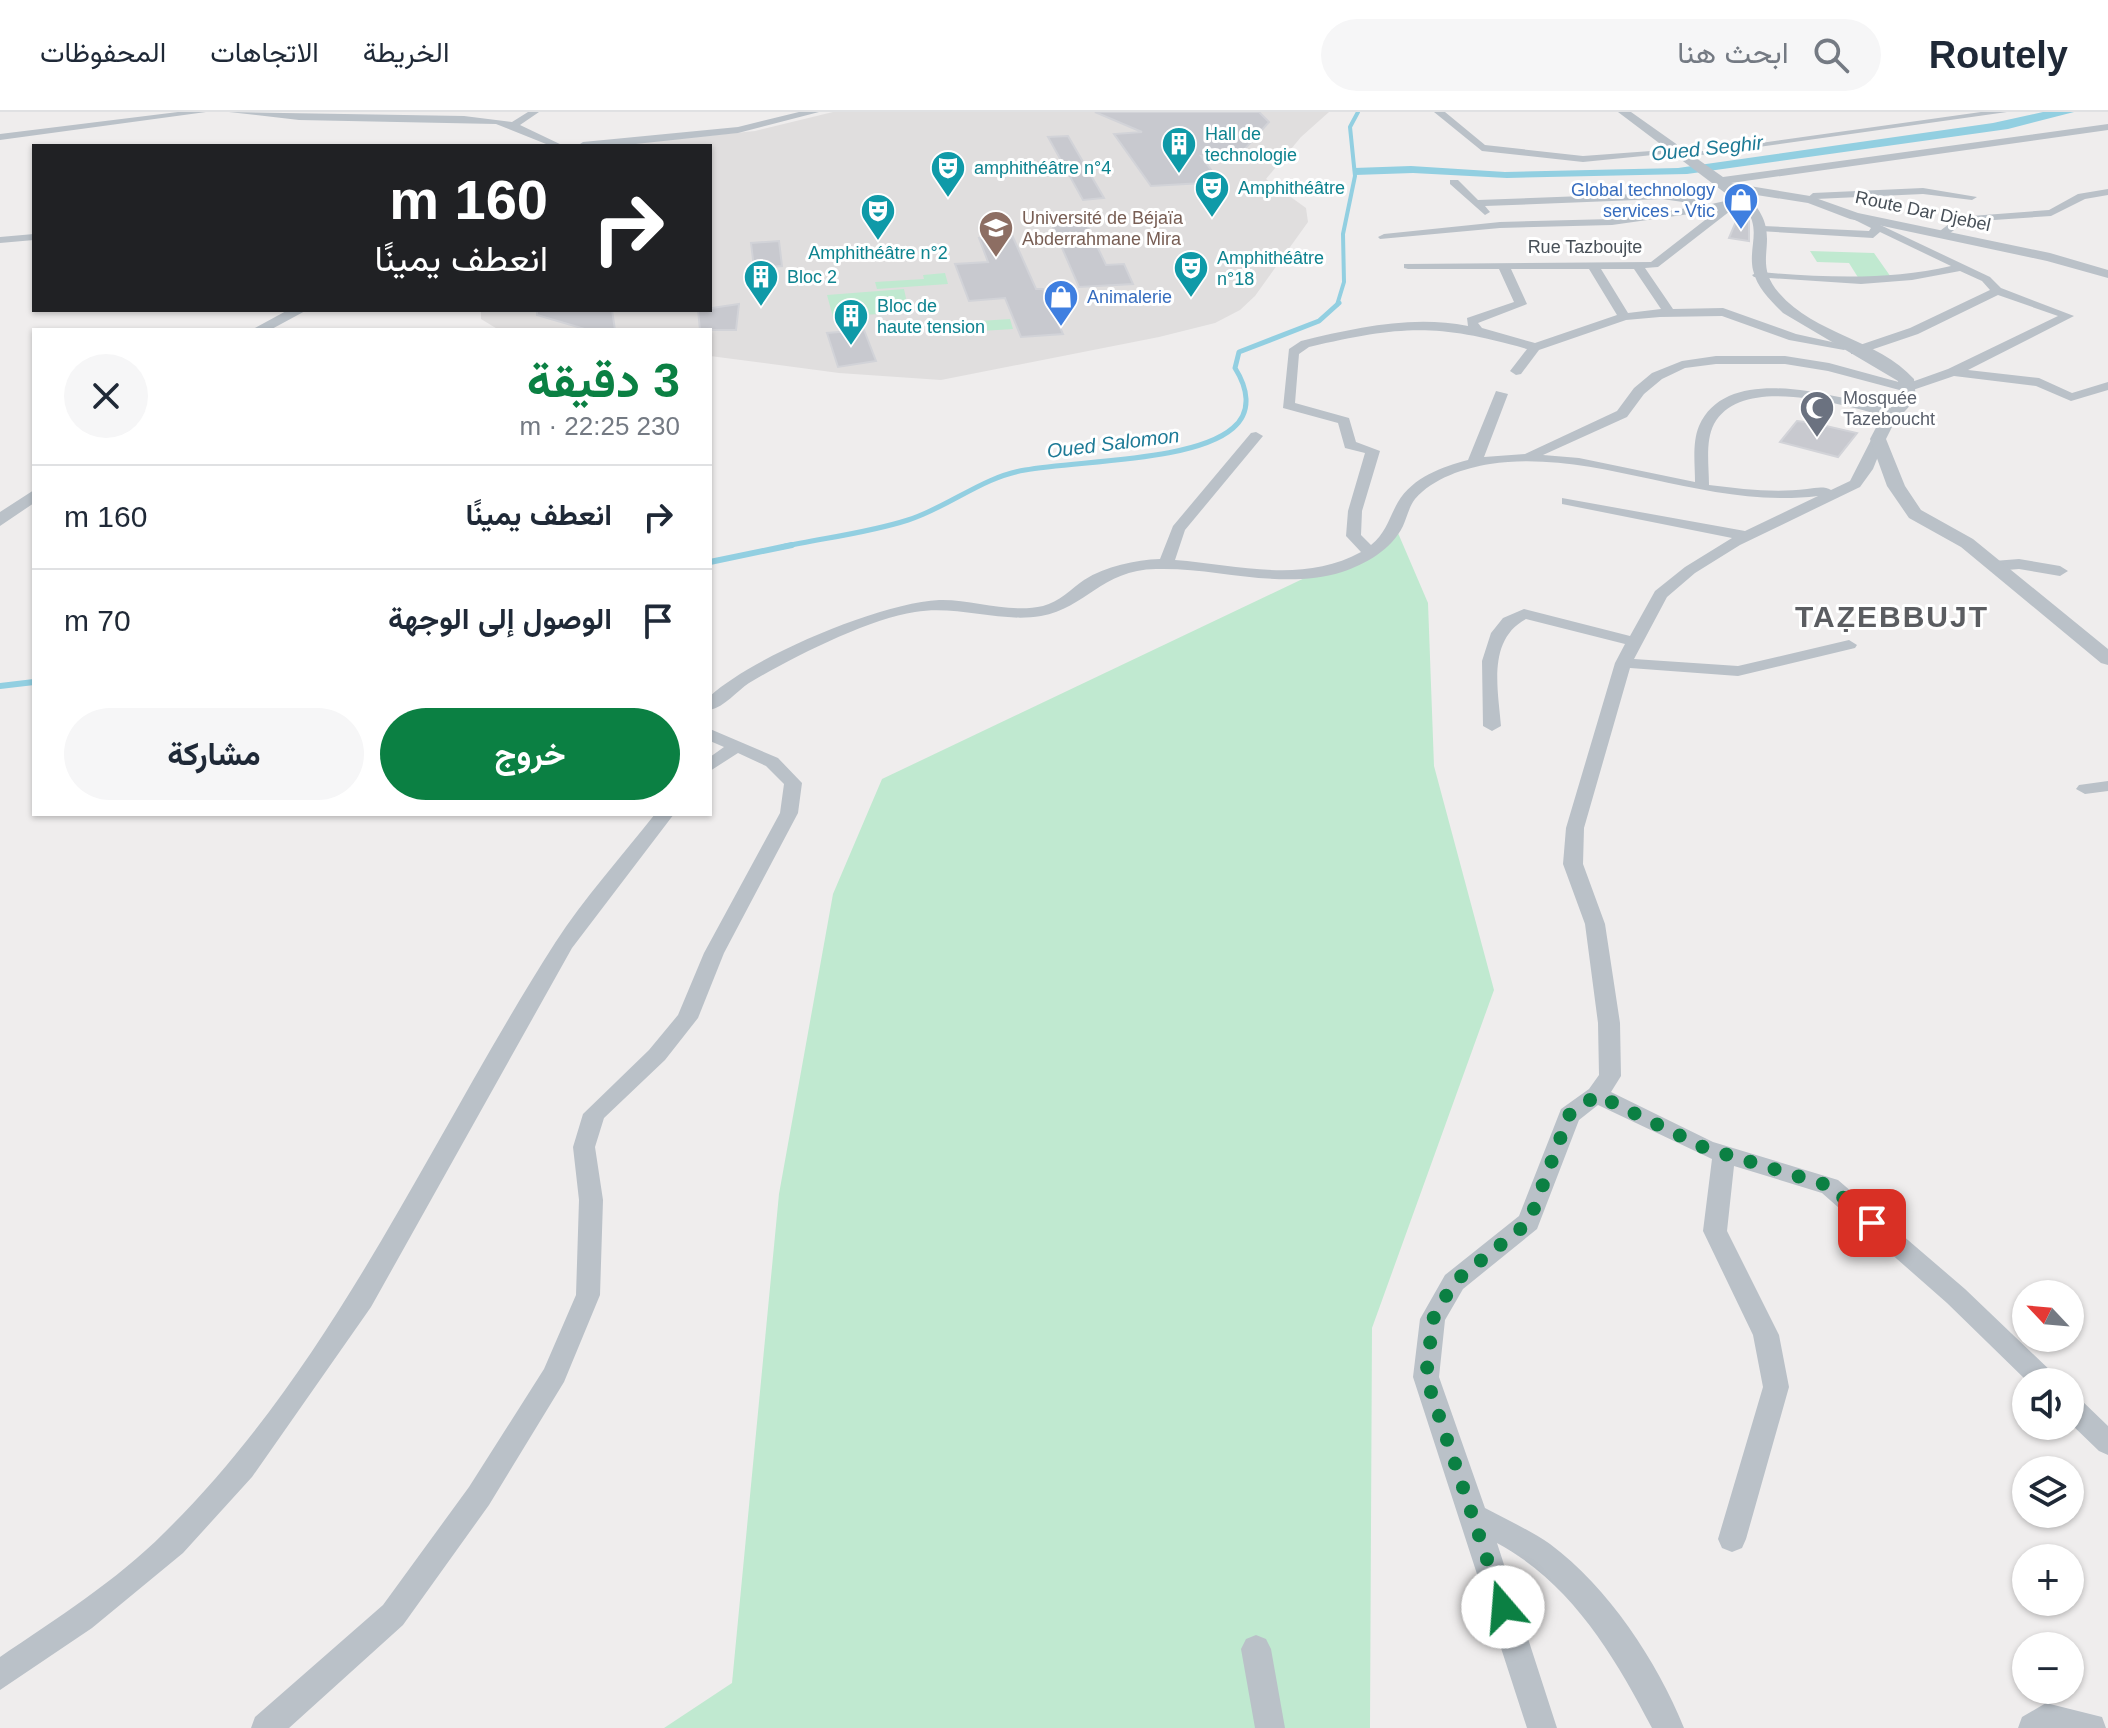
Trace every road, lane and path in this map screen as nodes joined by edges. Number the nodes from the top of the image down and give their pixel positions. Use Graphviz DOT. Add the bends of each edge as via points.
graph roads {
  1 [pos="90,112"];
  2 [pos="201,112"];
  3 [pos="234,112"];
  4 [pos="534,112"];
  5 [pos="798,112"];
  6 [pos="813,112"];
  7 [pos="1439,112"];
  8 [pos="1624,112"];
  9 [pos="1638,112"];
  10 [pos="2002,112"];
  11 [pos="92,124"];
  12 [pos="511,127"];
  13 [pos="2108,130"];
  14 [pos="0,137"];
  15 [pos="612,143"];
  16 [pos="554,144"];
  17 [pos="602,144"];
  18 [pos="1689,154"];
  19 [pos="1454,182"];
  20 [pos="1909,183"];
  21 [pos="1728,186"];
  22 [pos="1923,191"];
  23 [pos="2108,192"];
  24 [pos="1972,197"];
  25 [pos="1810,200"];
  26 [pos="1475,203"];
  27 [pos="1707,209"];
  28 [pos="1855,216"];
  29 [pos="1500,225"];
  30 [pos="1878,226"];
  31 [pos="1763,229"];
  32 [pos="1942,234"];
  33 [pos="32,237"];
  34 [pos="1384,237"];
  35 [pos="0,240"];
  36 [pos="1503,265"];
  37 [pos="1593,265"];
  38 [pos="1637,265"];
  39 [pos="1408,266"];
  40 [pos="1963,267"];
  41 [pos="2108,274"];
  42 [pos="1758,275"];
  43 [pos="1997,291"];
  44 [pos="296,312"];
  45 [pos="1670,313"];
  46 [pos="1624,317"];
  47 [pos="1474,326"];
  48 [pos="262,328"];
  49 [pos="1535,347"];
  50 [pos="1849,349"];
  51 [pos="1516,371"];
  52 [pos="1953,372"];
  53 [pos="2108,386"];
  54 [pos="1907,388"];
  55 [pos="1501,394"];
  56 [pos="1893,414"];
  57 [pos="1256,436"];
  58 [pos="1878,439"];
  59 [pos="1528,457"];
  60 [pos="1474,464"];
  61 [pos="1855,484"];
  62 [pos="1702,486"];
  63 [pos="32,497"];
  64 [pos="1567,501"];
  65 [pos="0,521"];
  66 [pos="1747,536"];
  67 [pos="1370,553"];
  68 [pos="1166,565"];
  69 [pos="1994,566"];
  70 [pos="2060,571"];
  71 [pos="1635,642"];
  72 [pos="1849,645"];
  73 [pos="2108,659"];
  74 [pos="1623,663"];
  75 [pos="712,702"];
  76 [pos="1492,726"];
  77 [pos="712,735"];
  78 [pos="736,746"];
  79 [pos="712,764"];
  80 [pos="2108,786"];
  81 [pos="2085,789"];
  82 [pos="663,816"];
  83 [pos="1597,1095"];
  84 [pos="1724,1154"];
  85 [pos="2031,1368"];
  86 [pos="2084,1420"];
  87 [pos="2108,1443"];
  88 [pos="1474,1516"];
  89 [pos="1732,1539"];
  90 [pos="1256,1649"];
  91 [pos="0,1675"];
  92 [pos="266,1728"];
  93 [pos="1270,1728"];
  94 [pos="1542,1728"];
  95 [pos="1669,1728"];
  96 [pos="2033,1728"];
  97 [pos="2091,1728"];
  1 -- 11 [label="street"];
  2 -- 11 [label="street"];
  3 -- 12 [label="street" via="280,118 475,119"];
  4 -- 12 [label="street"];
  5 -- 15 [label="street" via="734,127"];
  6 -- 15 [label="street" via="738,130"];
  7 -- 18 [label="street" via="1482,148 1583,159"];
  8 -- 18 [label="street"];
  9 -- 18 [label="street"];
  10 -- 18 [label="street"];
  11 -- 14 [label="street"];
  12 -- 16 [label="street"];
  13 -- 21 [label="street"];
  13 -- 21 [label="street"];
  15 -- 17 [label="street"];
  18 -- 21 [label="street"];
  19 -- 26 [label="street"];
  20 -- 22 [label="street"];
  21 -- 25 [label="street, Route Dar Djebel"];
  21 -- 27 [label="street"];
  21 -- 31 [label="street" via="1756,213"];
  21 -- 38 [label="street, Rue Tazboujte" via="1717,219 1654,265"];
  22 -- 24 [label="street"];
  22 -- 25 [label="street"];
  23 -- 32 [label="street" via="2082,196 2051,213 1962,219"];
  25 -- 28 [label="street, Route Dar Djebel"];
  26 -- 27 [label="street" via="1662,196"];
  26 -- 29 [label="street"];
  27 -- 29 [label="street" via="1612,222"];
  28 -- 30 [label="street"];
  28 -- 32 [label="street, Route Dar Djebel"];
  29 -- 34 [label="street"];
  30 -- 31 [label="street" via="1873,235"];
  30 -- 40 [label="street"];
  31 -- 42 [label="street"];
  32 -- 41 [label="street, Route Dar Djebel"];
  33 -- 35 [label="street"];
  36 -- 37 [label="street, Rue Tazboujte"];
  36 -- 39 [label="street, Rue Tazboujte"];
  36 -- 47 [label="street" via="1521,304"];
  37 -- 38 [label="street, Rue Tazboujte"];
  37 -- 46 [label="street"];
  38 -- 45 [label="street"];
  40 -- 42 [label="street" via="1893,282"];
  40 -- 43 [label="street"];
  42 -- 50 [label="street" via="1802,321"];
  43 -- 50 [label="street" via="1914,331"];
  43 -- 52 [label="street" via="2068,316"];
  44 -- 48 [label="street"];
  45 -- 46 [label="street"];
  45 -- 50 [label="street" via="1723,312 1793,337"];
  46 -- 49 [label="street"];
  47 -- 49 [label="street"];
  47 -- 67 [label="street" via="1393,324 1305,344 1293,352 1288,405 1344,421 1350,445 1373,451 1353,536"];
  49 -- 51 [label="street"];
  50 -- 54 [label="street" via="1891,367 1906,379"];
  52 -- 53 [label="street" via="2039,382 2071,397"];
  52 -- 54 [label="street"];
  54 -- 56 [label="street" via="1908,399"];
  54 -- 59 [label="street" via="1785,360 1682,365 1657,376 1622,414 1604,425"];
  55 -- 60 [label="street"];
  56 -- 58 [label="street"];
  56 -- 62 [label="street" via="1798,393 1752,394 1722,402 1707,424"];
  57 -- 68 [label="street" via="1178,529"];
  58 -- 61 [label="street"];
  58 -- 69 [label="street" via="1896,486 1915,514 1967,543"];
  59 -- 60 [label="street"];
  59 -- 62 [label="street" via="1567,459"];
  60 -- 67 [label="street" via="1451,470 1409,497 1392,532"];
  61 -- 62 [label="street" via="1783,496"];
  61 -- 66 [label="street"];
  63 -- 65 [label="street"];
  64 -- 66 [label="street"];
  66 -- 71 [label="street" via="1661,594"];
  67 -- 68 [label="street" via="1343,567 1286,576"];
  68 -- 75 [label="street" via="1131,568 1094,581 1068,602 1039,612 974,605 908,608 761,670"];
  69 -- 70 [label="street"];
  69 -- 73 [label="street"];
  71 -- 74 [label="street"];
  71 -- 76 [label="street" via="1524,614 1509,619 1489,651"];
  72 -- 74 [label="street" via="1738,671"];
  74 -- 83 [label="street" via="1575,828 1573,864 1595,924 1609,1023 1610,1076"];
  77 -- 78 [label="street"];
  78 -- 79 [label="street"];
  78 -- 92 [label="street" via="772,762 793,783 789,813 714,953 687,1018 657,1055 594,1114 584,1147 591,1200 588,1295 555,1374 479,1496 393,1615"];
  80 -- 81 [label="street"];
  82 -- 91 [label="street" via="564,945 362,1300 242,1468 173,1544 82,1618"];
  83 -- 84 [label="street"];
  83 -- 88 [label="street" via="1569,1115 1529,1222 1454,1282 1433,1319 1426,1377"];
  84 -- 85 [label="street" via="1830,1186"];
  84 -- 89 [label="street" via="1715,1231 1766,1335 1776,1387"];
  86 -- 87 [label="street"];
  88 -- 94 [label="street"];
  88 -- 95 [label="street" via="1541,1555 1585,1594"];
  90 -- 93 [label="street"];
  96 -- 97 [label="street" via="2046,1718"];
}
